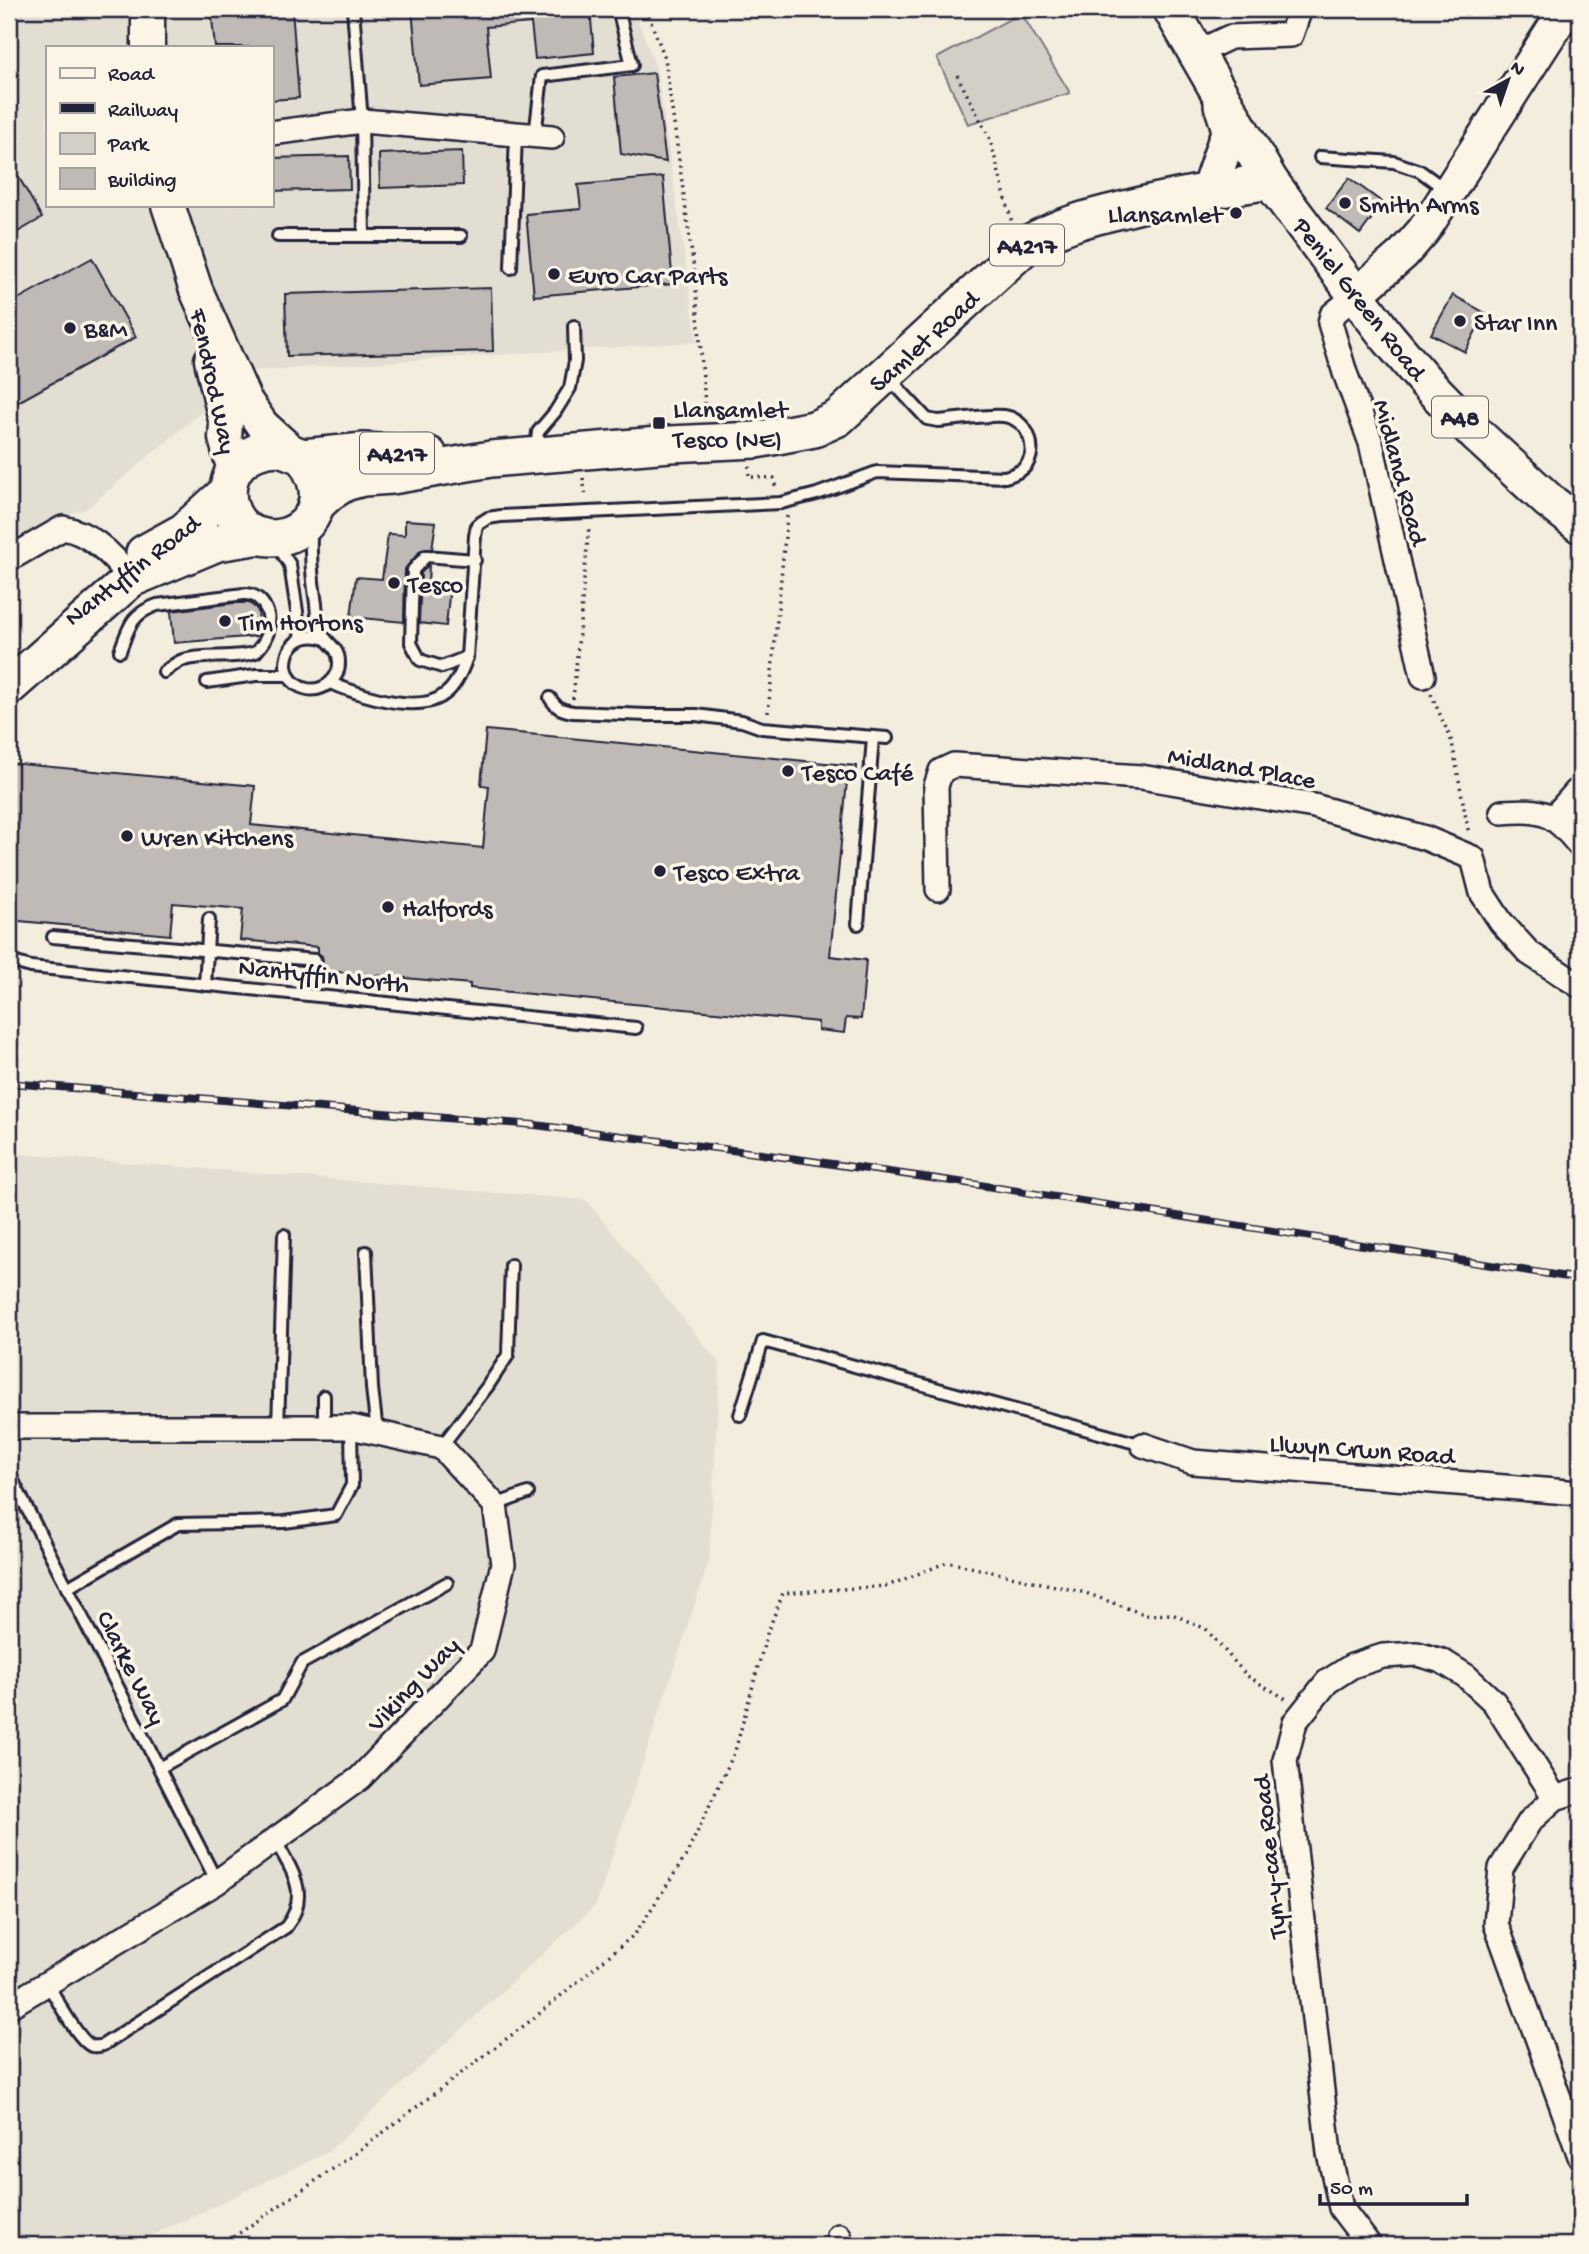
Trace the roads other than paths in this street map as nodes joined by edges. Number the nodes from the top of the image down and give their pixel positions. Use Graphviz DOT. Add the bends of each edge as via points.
graph roads {
  1 [pos="148,9"];
  2 [pos="354,9"];
  3 [pos="618,9"];
  4 [pos="1171,9"];
  5 [pos="1300,9"];
  6 [pos="1566,9"];
  7 [pos="148,46"];
  8 [pos="1196,53"];
  9 [pos="1217,88"];
  10 [pos="362,121"];
  11 [pos="273,133"];
  12 [pos="534,136"];
  13 [pos="1320,157"];
  14 [pos="1270,181"];
  15 [pos="1209,191"];
  16 [pos="1448,192"];
  17 [pos="168,206"];
  18 [pos="278,236"];
  19 [pos="364,236"];
  20 [pos="461,236"];
  21 [pos="511,268"];
  22 [pos="196,290"];
  23 [pos="1356,295"];
  24 [pos="574,326"];
  25 [pos="885,373"];
  26 [pos="298,455"];
  27 [pos="536,456"];
  28 [pos="491,459"];
  29 [pos="231,481"];
  30 [pos="314,510"];
  31 [pos="1580,525"];
  32 [pos="267,537"];
  33 [pos="9,559"];
  34 [pos="475,560"];
  35 [pos="127,574"];
  36 [pos="301,638"];
  37 [pos="326,639"];
  38 [pos="120,651"];
  39 [pos="467,657"];
  40 [pos="164,672"];
  41 [pos="289,675"];
  42 [pos="1423,676"];
  43 [pos="9,679"];
  44 [pos="207,682"];
  45 [pos="330,683"];
  46 [pos="9,687"];
  47 [pos="550,698"];
  48 [pos="873,737"];
  49 [pos="887,738"];
  50 [pos="1576,792"];
  51 [pos="1502,812"];
  52 [pos="1552,818"];
  53 [pos="1580,846"];
  54 [pos="938,889"];
  55 [pos="209,919"];
  56 [pos="858,924"];
  57 [pos="53,937"];
  58 [pos="207,951"];
  59 [pos="314,960"];
  60 [pos="9,961"];
  61 [pos="205,985"];
  62 [pos="1580,986"];
  63 [pos="636,1028"];
  64 [pos="284,1235"];
  65 [pos="366,1252"];
  66 [pos="511,1265"];
  67 [pos="324,1396"];
  68 [pos="740,1415"];
  69 [pos="9,1427"];
  70 [pos="324,1427"];
  71 [pos="351,1427"];
  72 [pos="278,1428"];
  73 [pos="377,1432"];
  74 [pos="1143,1445"];
  75 [pos="441,1447"];
  76 [pos="9,1473"];
  77 [pos="528,1493"];
  78 [pos="1580,1493"];
  79 [pos="495,1506"];
  80 [pos="447,1583"];
  81 [pos="67,1588"];
  82 [pos="159,1768"];
  83 [pos="1580,1790"];
  84 [pos="1555,1798"];
  85 [pos="274,1840"];
  86 [pos="217,1882"];
  87 [pos="47,1983"];
  88 [pos="9,2006"];
  89 [pos="1580,2156"];
  90 [pos="1369,2245"];
  1 -- 7 [label="street"];
  2 -- 10 [label="lane"];
  3 -- 12 [label="lane" via="632,65 542,76"];
  4 -- 8 [label="main road, A48"];
  5 -- 8 [label="street" via="1290,34 1230,37"];
  6 -- 16 [label="street"];
  8 -- 9 [label="main road, A48"];
  9 -- 14 [label="main road, A48"];
  9 -- 15 [label="main road" via="1230,129"];
  10 -- 11 [label="street"];
  10 -- 12 [label="street"];
  10 -- 19 [label="lane"];
  12 -- 21 [label="lane"];
  13 -- 16 [label="lane" via="1394,162 1420,171"];
  14 -- 15 [label="main road, Samlet Road / A4217"];
  14 -- 23 [label="main road, Peniel Green Road / A48"];
  15 -- 25 [label="main road, Samlet Road / A4217" via="1078,221 1029,243"];
  16 -- 23 [label="street" via="1404,254"];
  17 -- 22 [label="street, Fendrod Way"];
  18 -- 19 [label="lane"];
  19 -- 20 [label="lane"];
  22 -- 26 [label="street, Fendrod Way" via="245,400 262,425"];
  22 -- 29 [label="street, Fendrod Way" via="226,424"];
  23 -- 31 [label="main road, Peniel Green Road / A48" via="1460,417"];
  23 -- 42 [label="street, Midland Road" via="1330,323 1371,443"];
  24 -- 27 [label="lane" via="570,388 538,432"];
  25 -- 27 [label="main road, Samlet Road / A4217" via="838,418 814,429 755,440"];
  25 -- 34 [label="lane" via="927,419 1005,416 1016,421 1026,428 1031,440 1024,467 1005,477 877,472 781,503 488,518 477,525"];
  26 -- 28 [label="main road, Samlet Road / A4217" via="364,451"];
  26 -- 29 [label="main road" via="279,448 253,452 242,460"];
  26 -- 30 [label="main road" via="316,480"];
  27 -- 28 [label="main road, Samlet Road / A4217"];
  28 -- 30 [label="main road, Samlet Road / A4217" via="345,483"];
  29 -- 32 [label="main road" via="233,514 249,532"];
  29 -- 35 [label="main road, Nantyffin Road" via="184,531 149,549"];
  30 -- 32 [label="main road" via="296,532"];
  30 -- 37 [label="lane" via="310,559 319,629"];
  32 -- 35 [label="main road, Nantyffin Road" via="216,543"];
  32 -- 36 [label="lane" via="290,565"];
  33 -- 35 [label="street" via="63,528 85,535"];
  34 -- 39 [label="lane"];
  34 -- 39 [label="lane" via="426,556 413,570 411,643 420,660 442,667"];
  35 -- 43 [label="main road, Nantyffin Road" via="80,604"];
  35 -- 46 [label="main road, Nantyffin Road"];
  36 -- 37 [label="lane"];
  36 -- 41 [label="lane" via="286,659"];
  37 -- 45 [label="lane" via="339,660"];
  38 -- 40 [label="lane" via="133,618 157,605 244,594 261,599 268,633 256,652 181,660"];
  39 -- 45 [label="lane" via="445,695 422,703 365,696"];
  41 -- 44 [label="lane"];
  41 -- 45 [label="lane" via="307,689"];
  47 -- 48 [label="lane" via="555,706 573,712 696,715 762,728"];
  48 -- 49 [label="lane"];
  48 -- 56 [label="lane"];
  50 -- 52 [label="street"];
  51 -- 52 [label="street" via="1530,810"];
  52 -- 53 [label="street"];
  54 -- 62 [label="street, Midland Place" via="936,786 941,771 954,765 1141,777 1314,806 1424,838 1473,858 1482,893 1501,922 1529,953"];
  55 -- 58 [label="lane"];
  57 -- 58 [label="lane"];
  58 -- 59 [label="lane"];
  58 -- 61 [label="lane"];
  60 -- 61 [label="lane, Nantyffin North"];
  61 -- 63 [label="lane, Nantyffin North"];
  64 -- 72 [label="lane"];
  65 -- 73 [label="lane"];
  66 -- 75 [label="lane" via="508,1355"];
  67 -- 70 [label="lane"];
  68 -- 74 [label="lane" via="763,1340"];
  69 -- 72 [label="street"];
  70 -- 71 [label="street"];
  70 -- 72 [label="street"];
  71 -- 73 [label="street"];
  71 -- 81 [label="lane" via="352,1485 337,1516 178,1524"];
  73 -- 75 [label="street"];
  74 -- 78 [label="street, Llwyn Crwn Road" via="1193,1462"];
  75 -- 79 [label="street"];
  76 -- 81 [label="lane, Clarke Way"];
  77 -- 79 [label="lane"];
  79 -- 85 [label="street, Viking Way" via="503,1564 482,1651 360,1778"];
  80 -- 82 [label="lane" via="302,1663 282,1700"];
  81 -- 82 [label="lane, Clarke Way"];
  82 -- 86 [label="lane, Clarke Way"];
  83 -- 84 [label="street"];
  84 -- 89 [label="street" via="1530,1821 1501,1868 1496,1924"];
  84 -- 90 [label="street, Tyn-y-cae Road" via="1494,1702 1442,1661 1417,1654 1383,1656 1352,1666 1326,1682 1295,1722 1285,1760 1329,2153 1341,2208"];
  85 -- 86 [label="street, Viking Way"];
  85 -- 87 [label="lane" via="299,1893 296,1914 286,1927 103,2045 88,2044"];
  86 -- 87 [label="street, Viking Way"];
  87 -- 88 [label="street, Viking Way"];
}
